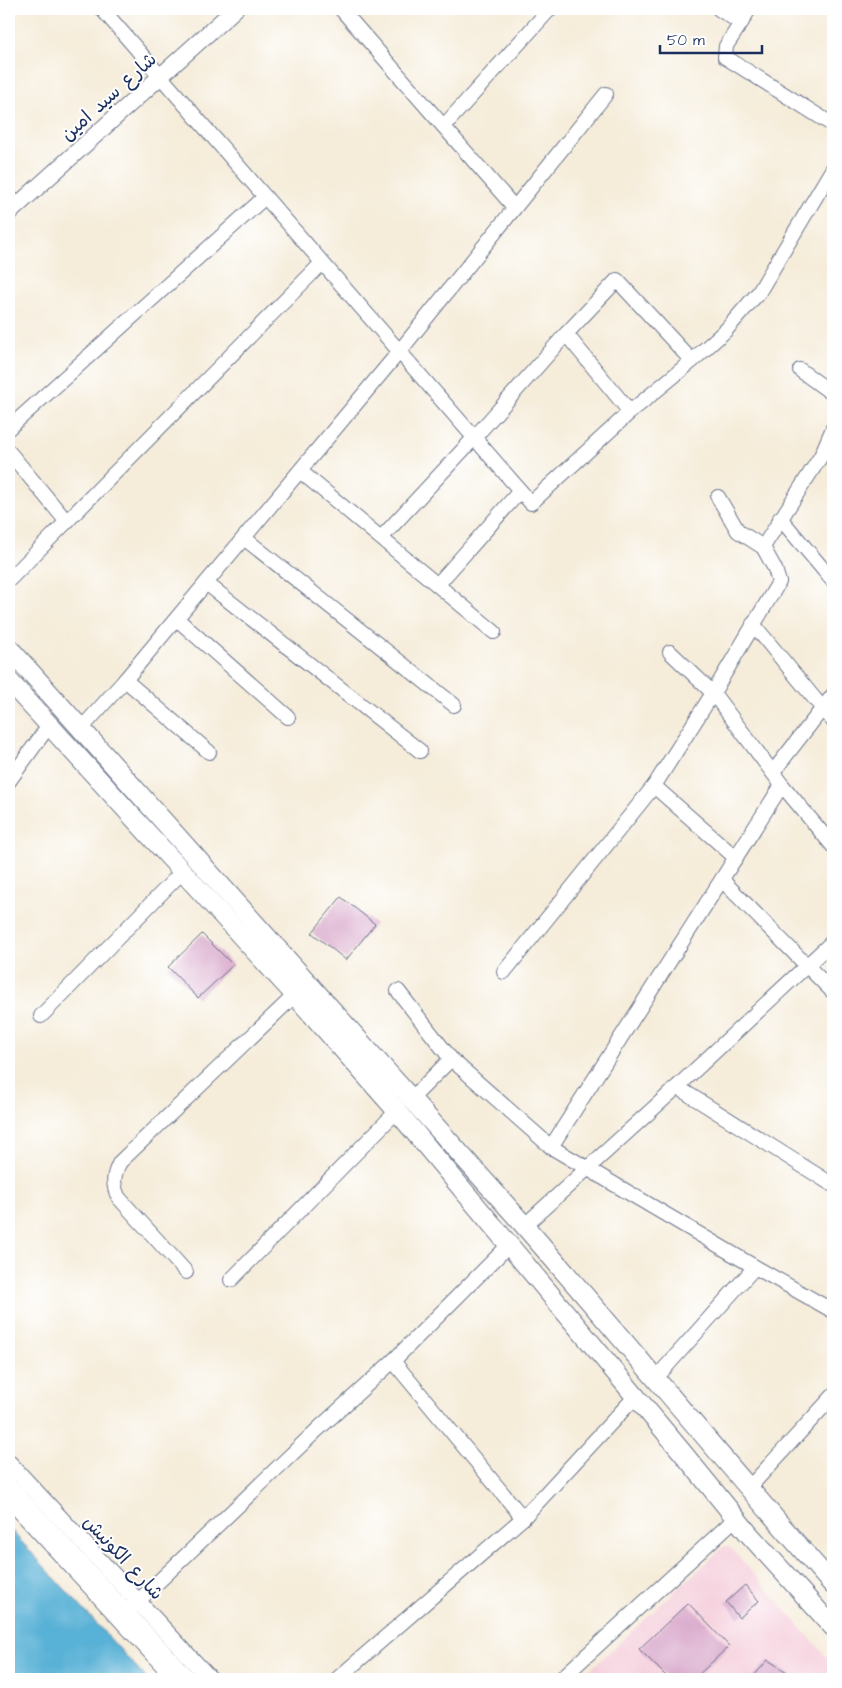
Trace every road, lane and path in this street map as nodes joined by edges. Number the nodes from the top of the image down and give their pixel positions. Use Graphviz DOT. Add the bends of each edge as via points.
graph roads {
  1 [pos="102,9"];
  2 [pos="235,9"];
  3 [pos="341,9"];
  4 [pos="550,9"];
  5 [pos="719,9"];
  6 [pos="749,9"];
  7 [pos="742,23"];
  8 [pos="160,76"];
  9 [pos="606,94"];
  10 [pos="833,125"];
  11 [pos="444,126"];
  12 [pos="833,168"];
  13 [pos="266,197"];
  14 [pos="514,207"];
  15 [pos="9,213"];
  16 [pos="322,263"];
  17 [pos="566,334"];
  18 [pos="399,352"];
  19 [pos="692,361"];
  20 [pos="800,370"];
  21 [pos="833,394"];
  22 [pos="630,412"];
  23 [pos="9,428"];
  24 [pos="833,428"];
  25 [pos="474,438"];
  26 [pos="9,452"];
  27 [pos="300,471"];
  28 [pos="520,491"];
  29 [pos="718,497"];
  30 [pos="780,518"];
  31 [pos="68,522"];
  32 [pos="244,538"];
  33 [pos="381,538"];
  34 [pos="763,547"];
  35 [pos="9,580"];
  36 [pos="833,580"];
  37 [pos="206,583"];
  38 [pos="438,584"];
  39 [pos="177,619"];
  40 [pos="753,624"];
  41 [pos="494,632"];
  42 [pos="9,648"];
  43 [pos="670,652"];
  44 [pos="125,680"];
  45 [pos="9,681"];
  46 [pos="713,693"];
  47 [pos="833,695"];
  48 [pos="454,705"];
  49 [pos="823,708"];
  50 [pos="288,717"];
  51 [pos="833,721"];
  52 [pos="50,724"];
  53 [pos="81,729"];
  54 [pos="420,750"];
  55 [pos="209,752"];
  56 [pos="773,772"];
  57 [pos="9,780"];
  58 [pos="782,785"];
  59 [pos="654,786"];
  60 [pos="833,846"];
  61 [pos="736,858"];
  62 [pos="182,872"];
  63 [pos="722,880"];
  64 [pos="833,940"];
  65 [pos="807,965"];
  66 [pos="504,972"];
  67 [pos="398,991"];
  68 [pos="833,992"];
  69 [pos="295,995"];
  70 [pos="41,1016"];
  71 [pos="451,1059"];
  72 [pos="677,1087"];
  73 [pos="412,1098"];
  74 [pos="397,1111"];
  75 [pos="551,1147"];
  76 [pos="587,1170"];
  77 [pos="833,1185"];
  78 [pos="524,1226"];
  79 [pos="509,1245"];
  80 [pos="755,1267"];
  81 [pos="186,1272"];
  82 [pos="232,1280"];
  83 [pos="833,1311"];
  84 [pos="393,1361"];
  85 [pos="656,1378"];
  86 [pos="833,1396"];
  87 [pos="635,1397"];
  88 [pos="704,1435"];
  89 [pos="682,1452"];
  90 [pos="9,1463"];
  91 [pos="9,1486"];
  92 [pos="748,1489"];
  93 [pos="9,1503"];
  94 [pos="522,1518"];
  95 [pos="736,1518"];
  96 [pos="833,1585"];
  97 [pos="132,1607"];
  98 [pos="833,1627"];
  99 [pos="172,1679"];
  100 [pos="188,1679"];
  101 [pos="210,1679"];
  102 [pos="337,1679"];
  103 [pos="561,1679"];
  1 -- 8 [label="street"];
  2 -- 8 [label="street, شارع سيد امين"];
  3 -- 11 [label="street"];
  4 -- 11 [label="street"];
  5 -- 7 [label="street"];
  6 -- 7 [label="street"];
  7 -- 10 [label="street" via="726,46 725,58"];
  8 -- 13 [label="street"];
  8 -- 15 [label="street, شارع سيد امين"];
  9 -- 14 [label="street"];
  11 -- 14 [label="street"];
  12 -- 19 [label="street" via="759,292 726,330"];
  13 -- 16 [label="street"];
  13 -- 23 [label="street"];
  14 -- 18 [label="street"];
  16 -- 18 [label="street"];
  16 -- 31 [label="street"];
  17 -- 19 [label="street" via="616,280"];
  17 -- 22 [label="street"];
  17 -- 25 [label="street"];
  18 -- 25 [label="street"];
  18 -- 27 [label="street"];
  19 -- 22 [label="street"];
  20 -- 21 [label="street"];
  22 -- 28 [label="street" via="531,503"];
  24 -- 30 [label="street" via="820,456"];
  25 -- 28 [label="street"];
  25 -- 33 [label="street"];
  26 -- 31 [label="street"];
  27 -- 32 [label="street"];
  27 -- 33 [label="street"];
  28 -- 38 [label="street"];
  29 -- 34 [label="street" via="738,531"];
  30 -- 34 [label="street"];
  30 -- 36 [label="street"];
  31 -- 35 [label="street"];
  32 -- 37 [label="street"];
  32 -- 48 [label="street"];
  33 -- 38 [label="street"];
  34 -- 40 [label="street" via="779,582"];
  37 -- 39 [label="street"];
  37 -- 54 [label="street"];
  38 -- 41 [label="street"];
  39 -- 44 [label="street"];
  39 -- 50 [label="street"];
  40 -- 46 [label="street"];
  40 -- 49 [label="street"];
  42 -- 53 [label="main road"];
  43 -- 46 [label="street"];
  44 -- 53 [label="street"];
  44 -- 55 [label="street"];
  45 -- 52 [label="main road"];
  46 -- 56 [label="street"];
  46 -- 59 [label="street"];
  47 -- 49 [label="street"];
  49 -- 51 [label="street"];
  49 -- 56 [label="street"];
  52 -- 57 [label="street"];
  52 -- 62 [label="main road"];
  53 -- 73 [label="main road"];
  56 -- 58 [label="street"];
  58 -- 60 [label="street"];
  58 -- 61 [label="street"];
  59 -- 61 [label="street"];
  59 -- 66 [label="street"];
  61 -- 63 [label="street"];
  62 -- 69 [label="main road"];
  62 -- 70 [label="street"];
  63 -- 65 [label="street"];
  63 -- 75 [label="street"];
  64 -- 65 [label="street"];
  65 -- 68 [label="street"];
  65 -- 72 [label="street"];
  67 -- 71 [label="street"];
  69 -- 74 [label="main road"];
  69 -- 81 [label="street" via="120,1162 116,1170 115,1190 120,1198"];
  71 -- 73 [label="street"];
  71 -- 75 [label="street"];
  72 -- 76 [label="street"];
  72 -- 77 [label="street"];
  73 -- 78 [label="main road"];
  74 -- 79 [label="main road"];
  74 -- 82 [label="street"];
  75 -- 76 [label="street"];
  76 -- 78 [label="street"];
  76 -- 80 [label="street"];
  78 -- 85 [label="main road"];
  79 -- 84 [label="street"];
  79 -- 87 [label="main road"];
  80 -- 83 [label="street"];
  80 -- 85 [label="street"];
  84 -- 94 [label="street"];
  84 -- 97 [label="street"];
  85 -- 88 [label="main road"];
  86 -- 92 [label="street"];
  87 -- 89 [label="main road"];
  87 -- 94 [label="street"];
  88 -- 89 [label="main road"];
  88 -- 92 [label="main road"];
  89 -- 95 [label="main road"];
  90 -- 97 [label="street, شارع الكونيش"];
  91 -- 97 [label="street, شارع الكونيش"];
  92 -- 96 [label="main road"];
  93 -- 99 [label="street"];
  94 -- 102 [label="street"];
  95 -- 98 [label="main road"];
  95 -- 103 [label="street"];
  97 -- 100 [label="street, شارع الكونيش"];
  97 -- 101 [label="street, شارع الكونيش"];
}
